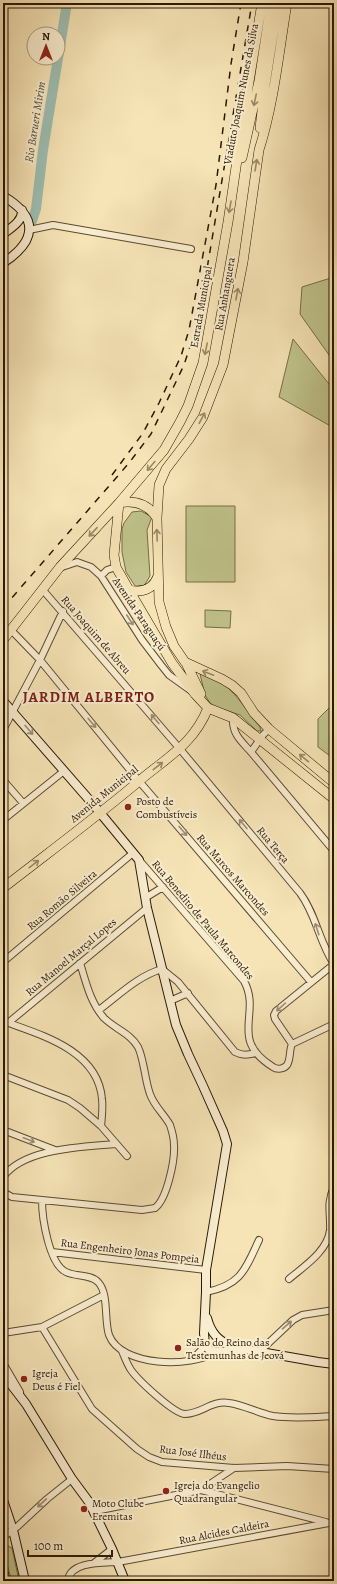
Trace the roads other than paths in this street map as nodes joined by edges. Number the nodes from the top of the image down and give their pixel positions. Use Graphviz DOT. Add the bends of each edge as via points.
graph roads {
  1 [pos="262,3"];
  2 [pos="271,3"];
  3 [pos="278,3"];
  4 [pos="287,3"];
  5 [pos="259,150"];
  6 [pos="233,188"];
  7 [pos="3,196"];
  8 [pos="22,210"];
  9 [pos="29,230"];
  10 [pos="3,234"];
  11 [pos="191,249"];
  12 [pos="3,263"];
  13 [pos="119,503"];
  14 [pos="157,518"];
  15 [pos="60,567"];
  16 [pos="116,567"];
  17 [pos="159,574"];
  18 [pos="101,576"];
  19 [pos="42,589"];
  20 [pos="128,590"];
  21 [pos="63,611"];
  22 [pos="11,630"];
  23 [pos="156,636"];
  24 [pos="3,640"];
  25 [pos="142,640"];
  26 [pos="40,660"];
  27 [pos="185,662"];
  28 [pos="195,694"];
  29 [pos="3,701"];
  30 [pos="208,708"];
  31 [pos="13,712"];
  32 [pos="233,718"];
  33 [pos="269,729"];
  34 [pos="3,730"];
  35 [pos="260,739"];
  36 [pos="180,749"];
  37 [pos="251,752"];
  38 [pos="64,771"];
  39 [pos="3,780"];
  40 [pos="139,781"];
  41 [pos="334,783"];
  42 [pos="334,799"];
  43 [pos="23,804"];
  44 [pos="100,813"];
  45 [pos="3,820"];
  46 [pos="334,851"];
  47 [pos="133,853"];
  48 [pos="139,860"];
  49 [pos="162,887"];
  50 [pos="3,888"];
  51 [pos="145,898"];
  52 [pos="147,908"];
  53 [pos="3,962"];
  54 [pos="80,963"];
  55 [pos="334,964"];
  56 [pos="162,969"];
  57 [pos="311,982"];
  58 [pos="188,993"];
  59 [pos="170,1001"];
  60 [pos="99,1010"];
  61 [pos="6,1022"];
  62 [pos="334,1024"];
  63 [pos="292,1044"];
  64 [pos="256,1053"];
  65 [pos="3,1075"];
  66 [pos="101,1126"];
  67 [pos="3,1130"];
  68 [pos="115,1144"];
  69 [pos="55,1150"];
  70 [pos="127,1156"];
  71 [pos="3,1177"];
  72 [pos="334,1187"];
  73 [pos="3,1192"];
  74 [pos="42,1200"];
  75 [pos="260,1240"];
  76 [pos="52,1252"];
  77 [pos="206,1270"];
  78 [pos="289,1279"];
  79 [pos="206,1292"];
  80 [pos="104,1295"];
  81 [pos="334,1310"];
  82 [pos="205,1313"];
  83 [pos="42,1327"];
  84 [pos="3,1333"];
  85 [pos="219,1340"];
  86 [pos="205,1346"];
  87 [pos="240,1350"];
  88 [pos="122,1351"];
  89 [pos="216,1352"];
  90 [pos="259,1352"];
  91 [pos="192,1360"];
  92 [pos="3,1363"];
  93 [pos="334,1364"];
  94 [pos="3,1374"];
  95 [pos="26,1404"];
  96 [pos="334,1416"];
  97 [pos="234,1468"];
  98 [pos="334,1469"];
  99 [pos="72,1479"];
  100 [pos="201,1490"];
  101 [pos="3,1500"];
  102 [pos="95,1511"];
  103 [pos="300,1515"];
  104 [pos="332,1522"];
  105 [pos="300,1528"];
  106 [pos="13,1530"];
  107 [pos="3,1537"];
  108 [pos="112,1549"];
  109 [pos="118,1562"];
  110 [pos="94,1563"];
  111 [pos="3,1571"];
  112 [pos="6,1581"];
  113 [pos="25,1581"];
  114 [pos="68,1581"];
  115 [pos="126,1581"];
  1 -- 6 [label="main road, Estrada Municipal"];
  2 -- 6 [label="main road, Viaduto Joaquim Nunes da Silva, one-way" via="246,144"];
  3 -- 5 [label="main road, Viaduto Joaquim Nunes da Silva" via="263,98"];
  4 -- 5 [label="main road, Rua Anhanguera" via="273,90"];
  14 -- 5 [label="main road, Rua Anhanguera, one-way" via="158,495 163,475 203,417 223,365 244,256"];
  6 -- 13 [label="main road, Estrada Municipal, one-way" via="208,341 198,382 164,450"];
  7 -- 8 [label="main road" via="16,203"];
  8 -- 9 [label="main road" via="28,220"];
  8 -- 10 [label="main road" via="18,221"];
  9 -- 11 [label="street" via="53,225"];
  9 -- 12 [label="main road" via="26,240 19,249"];
  13 -- 14 [label="main road" via="142,504"];
  13 -- 15 [label="main road, Estrada Municipal, one-way"];
  13 -- 16 [label="main road" via="114,549"];
  17 -- 14 [label="main road, Rua Anhanguera, one-way"];
  15 -- 18 [label="street, Avenida Paraguaçú" via="77,562 91,567"];
  15 -- 19 [label="main road, Estrada Municipal"];
  16 -- 18 [label="street" via="107,570"];
  16 -- 20 [label="main road"];
  17 -- 20 [label="main road" via="156,582 146,590"];
  17 -- 27 [label="main road, Rua Anhanguera" via="159,602 163,619 174,646"];
  18 -- 25 [label="street, Avenida Paraguaçú, one-way"];
  19 -- 21 [label="street, Rua Joaquim de Abreu"];
  19 -- 22 [label="main road, Estrada Municipal"];
  20 -- 23 [label="main road"];
  21 -- 26 [label="street"];
  36 -- 21 [label="street, Rua Joaquim de Abreu, one-way"];
  22 -- 24 [label="main road, Estrada Municipal"];
  22 -- 26 [label="street, Rua Marcos Marcondes"];
  23 -- 25 [label="street"];
  23 -- 28 [label="main road"];
  25 -- 28 [label="street, Avenida Paraguaçú" via="169,675"];
  26 -- 31 [label="street"];
  26 -- 40 [label="street, Rua Marcos Marcondes, one-way"];
  27 -- 30 [label="main road, Rua Anhanguera"];
  33 -- 27 [label="main road, one-way" via="232,685"];
  28 -- 30 [label="main road"];
  29 -- 31 [label="main road"];
  30 -- 32 [label="main road"];
  30 -- 36 [label="main road, Avenida Municipal" via="203,721"];
  31 -- 34 [label="street"];
  31 -- 38 [label="main road, one-way"];
  32 -- 35 [label="main road"];
  32 -- 37 [label="street" via="237,738"];
  33 -- 35 [label="street"];
  41 -- 33 [label="main road, one-way"];
  35 -- 37 [label="street"];
  35 -- 42 [label="main road"];
  40 -- 36 [label="main road, Avenida Municipal, one-way"];
  55 -- 36 [label="street, Rua Terça, one-way" via="321,940 307,903"];
  37 -- 46 [label="street"];
  38 -- 43 [label="street"];
  38 -- 44 [label="main road"];
  39 -- 43 [label="street"];
  40 -- 44 [label="main road, Avenida Municipal"];
  40 -- 57 [label="street, Rua Marcos Marcondes, one-way"];
  43 -- 45 [label="street"];
  44 -- 47 [label="main road"];
  50 -- 44 [label="main road, Avenida Municipal, one-way"];
  47 -- 48 [label="main road"];
  47 -- 53 [label="street, Rua Romão Silveira"];
  48 -- 49 [label="street, Rua Benedito de Paula Marcondes"];
  48 -- 51 [label="main road"];
  49 -- 51 [label="street"];
  49 -- 64 [label="street, Rua Benedito de Paula Marcondes" via="244,981 250,995 248,1033"];
  51 -- 52 [label="main road"];
  52 -- 54 [label="street, Rua Manoel Marçal Lopes"];
  52 -- 56 [label="main road"];
  54 -- 60 [label="street" via="88,991"];
  54 -- 61 [label="street, Rua Manoel Marçal Lopes"];
  55 -- 57 [label="street"];
  56 -- 58 [label="street"];
  56 -- 59 [label="main road"];
  56 -- 60 [label="street" via="141,978"];
  57 -- 63 [label="street, one-way" via="274,1015"];
  58 -- 59 [label="street"];
  58 -- 64 [label="street" via="235,1052 240,1055"];
  59 -- 77 [label="main road" via="181,1038 227,1144"];
  60 -- 74 [label="street" via="104,1018 133,1039 139,1049 150,1096 169,1124 174,1145 163,1198 158,1206 147,1210"];
  61 -- 66 [label="street" via="62,1044 86,1064 94,1074 102,1098"];
  62 -- 63 [label="street"];
  63 -- 64 [label="street, Rua Benedito de Paula Marcondes" via="287,1064 282,1068 274,1068"];
  65 -- 66 [label="street" via="68,1100"];
  66 -- 68 [label="street"];
  67 -- 69 [label="street, one-way"];
  68 -- 69 [label="street"];
  68 -- 70 [label="street"];
  69 -- 71 [label="street" via="10,1168"];
  72 -- 78 [label="street" via="329,1200 328,1237 316,1255"];
  73 -- 74 [label="street" via="12,1197"];
  74 -- 76 [label="street" via="42,1213"];
  75 -- 79 [label="street" via="244,1272 223,1288"];
  76 -- 77 [label="street, Rua Engenheiro Jonas Pompeia"];
  76 -- 80 [label="street" via="66,1272 94,1279"];
  77 -- 79 [label="main road"];
  79 -- 82 [label="main road"];
  80 -- 83 [label="street"];
  80 -- 88 [label="street" via="110,1336"];
  90 -- 81 [label="street, one-way" via="293,1320 302,1315"];
  82 -- 85 [label="main road" via="211,1331"];
  82 -- 86 [label="main road"];
  83 -- 84 [label="street"];
  83 -- 97 [label="street, Rua José Ilhéus" via="92,1409 137,1449 162,1462"];
  85 -- 86 [label="main road" via="210,1340"];
  85 -- 87 [label="main road"];
  85 -- 89 [label="main road"];
  86 -- 89 [label="main road"];
  86 -- 91 [label="street"];
  87 -- 89 [label="main road"];
  87 -- 90 [label="main road"];
  88 -- 91 [label="street" via="131,1356 158,1361"];
  88 -- 96 [label="street" via="132,1372 174,1409 185,1414 221,1402 236,1404 272,1416"];
  89 -- 91 [label="street"];
  90 -- 93 [label="main road"];
  92 -- 95 [label="street"];
  94 -- 95 [label="main road"];
  95 -- 99 [label="main road"];
  97 -- 98 [label="street, Rua José Ilhéus" via="287,1466"];
  97 -- 100 [label="street"];
  99 -- 102 [label="main road"];
  99 -- 106 [label="street, one-way"];
  100 -- 102 [label="street"];
  100 -- 103 [label="street"];
  101 -- 106 [label="main road"];
  102 -- 108 [label="main road"];
  103 -- 104 [label="street"];
  103 -- 105 [label="street" via="303,1519"];
  104 -- 105 [label="street, Rua Alcides Caldeira"];
  105 -- 109 [label="street, Rua Alcides Caldeira"];
  106 -- 107 [label="street"];
  106 -- 113 [label="main road"];
  108 -- 109 [label="main road"];
  108 -- 110 [label="street"];
  109 -- 110 [label="street, Rua Alcides Caldeira"];
  109 -- 115 [label="main road"];
  110 -- 114 [label="street" via="72,1570"];
  111 -- 112 [label="main road"];
}
